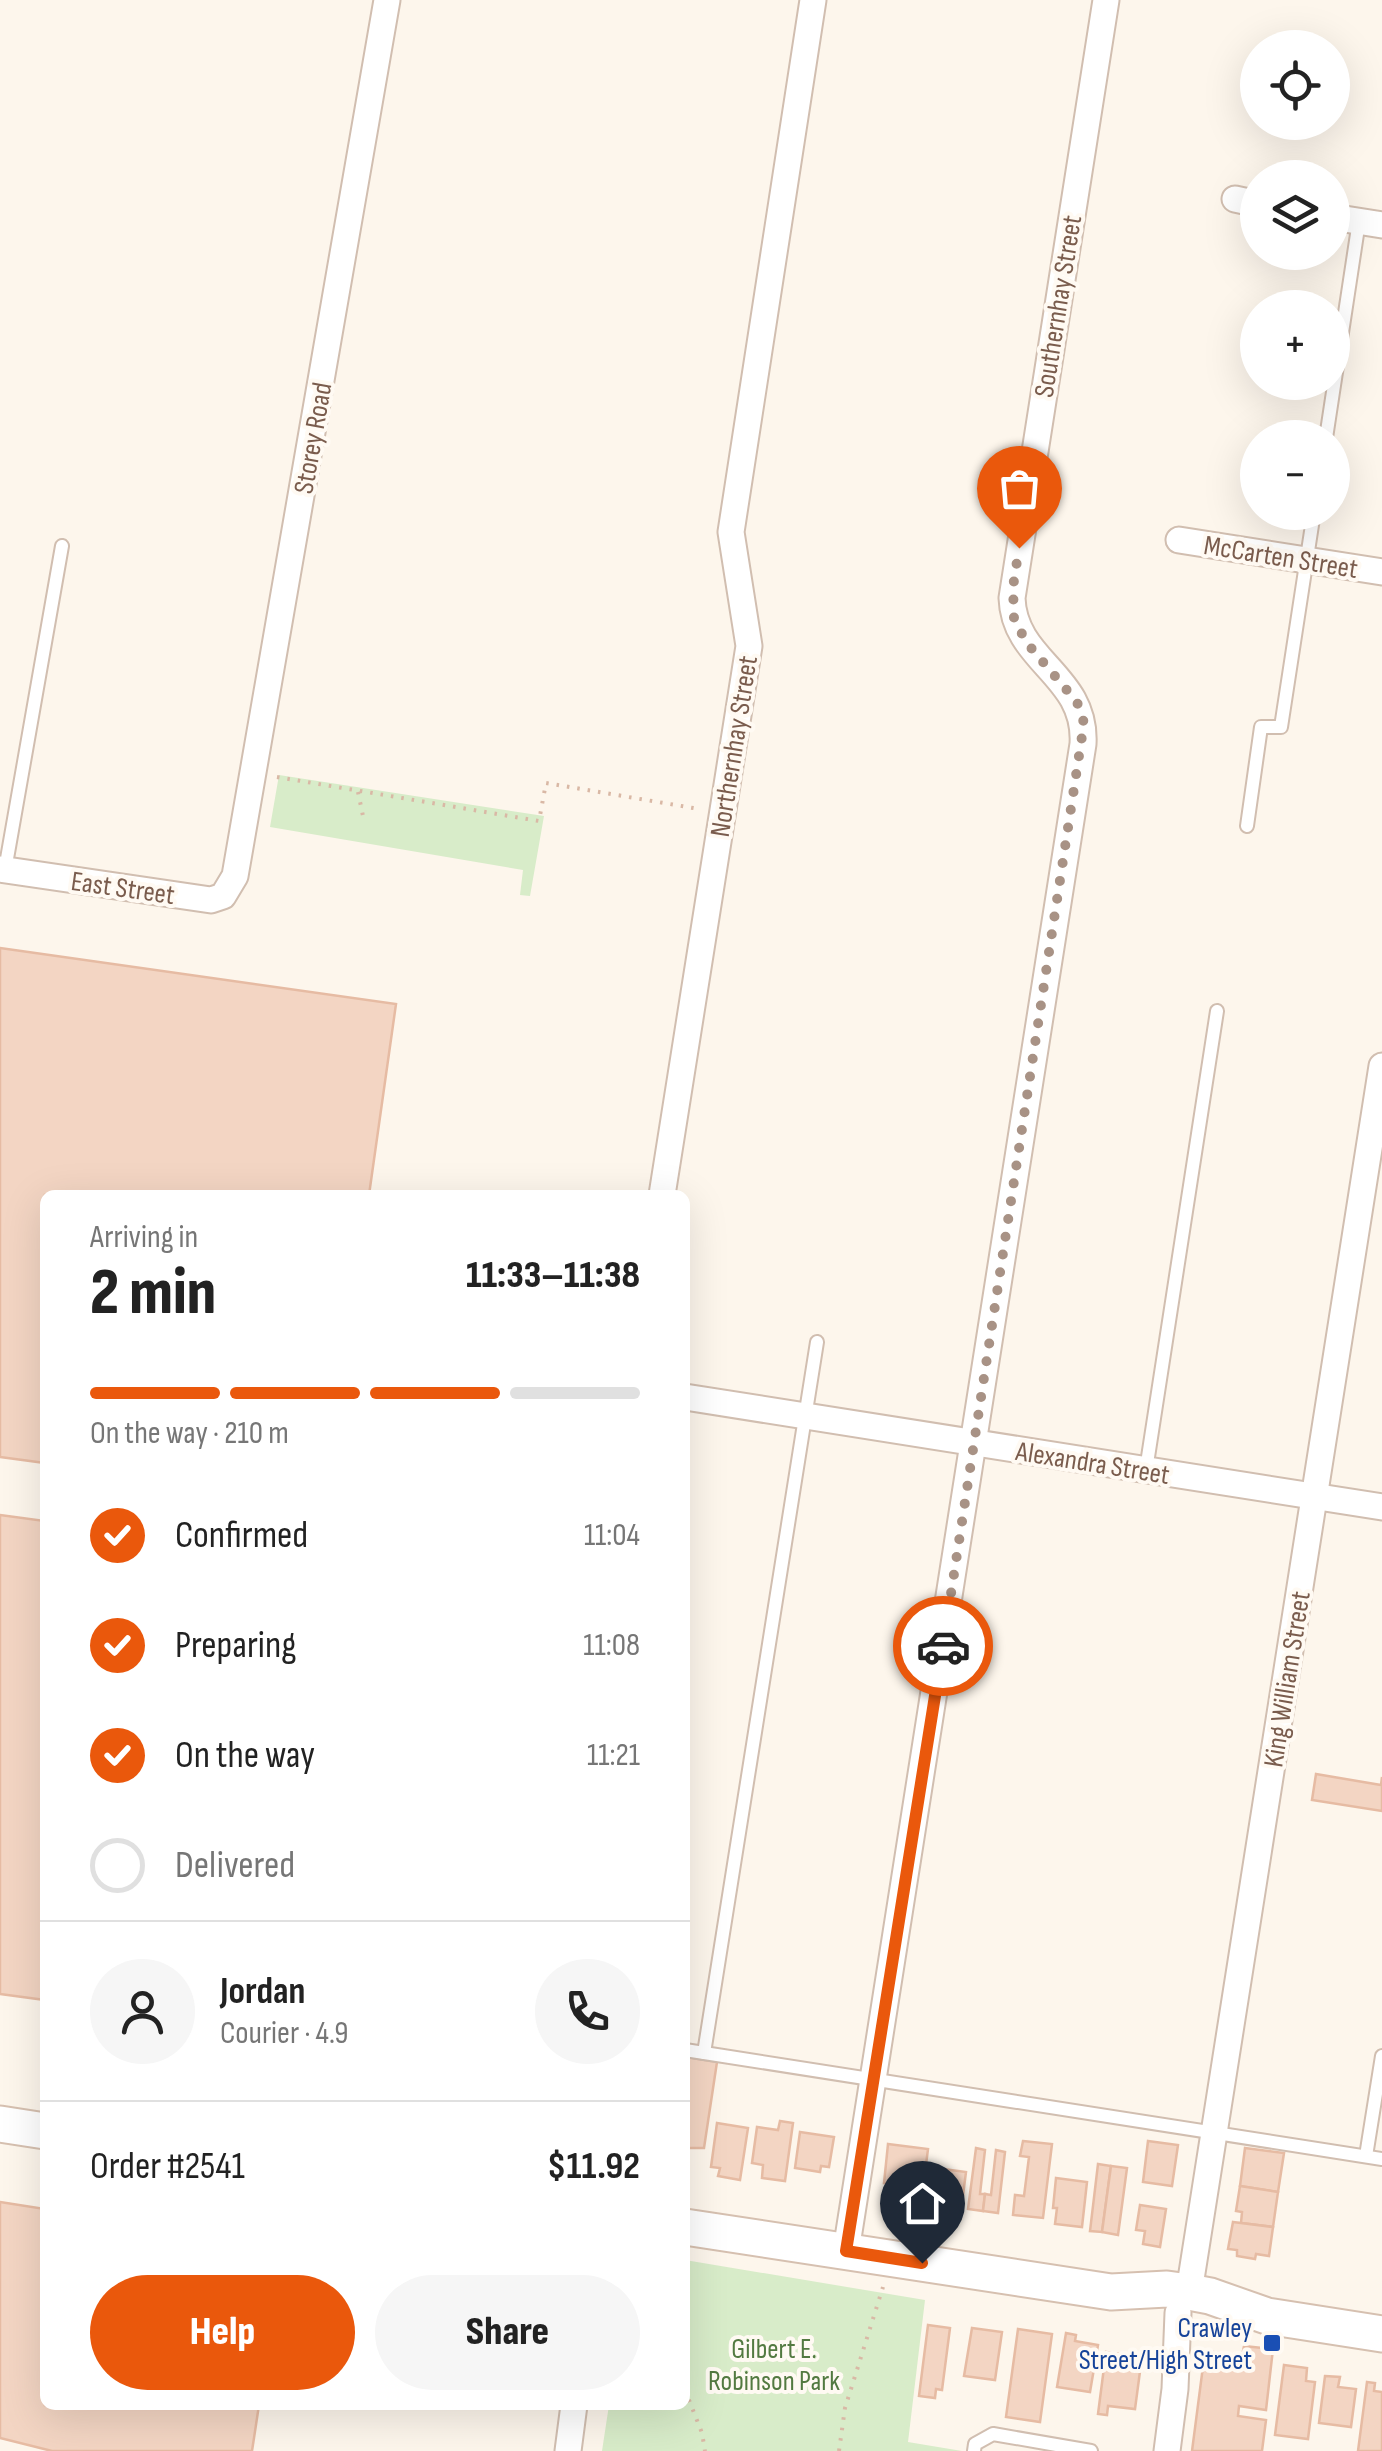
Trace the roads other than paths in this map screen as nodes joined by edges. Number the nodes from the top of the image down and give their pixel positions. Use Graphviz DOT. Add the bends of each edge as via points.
graph roads {
  1 [pos="386,0"];
  2 [pos="813,0"];
  3 [pos="1106,0"];
  4 [pos="1371,223"];
  5 [pos="1330,420"];
  6 [pos="1311,530"];
  7 [pos="1180,540"];
  8 [pos="62,546"];
  9 [pos="1307,560"];
  10 [pos="1382,572"];
  11 [pos="1247,826"];
  12 [pos="2,870"];
  13 [pos="234,876"];
  14 [pos="1217,1011"];
  15 [pos="1382,1066"];
  16 [pos="663,1190"];
  17 [pos="817,1342"];
  18 [pos="690,1398"];
  19 [pos="804,1417"];
  20 [pos="973,1444"];
  21 [pos="1146,1470"];
  22 [pos="1314,1496"];
  23 [pos="1382,1507"];
  24 [pos="690,2051"];
  25 [pos="704,2053"];
  26 [pos="1382,2056"];
  27 [pos="874,2079"];
  28 [pos="0,2124"];
  29 [pos="40,2130"];
  30 [pos="1214,2131"];
  31 [pos="1366,2156"];
  32 [pos="1382,2159"];
  33 [pos="690,2227"];
  34 [pos="846,2251"];
  35 [pos="1188,2307"];
  36 [pos="1382,2334"];
  37 [pos="573,2410"];
  38 [pos="568,2451"];
  39 [pos="974,2451"];
  40 [pos="1092,2451"];
  41 [pos="1167,2451"];
  1 -- 13 [label="street, Storey Road"];
  2 -- 16 [label="street, Northernhay Street" via="730,532 750,646"];
  3 -- 20 [label="street, Southernhay Street" via="1012,598 1026,642 1077,702 1083,744"];
  4 -- 5 [label="lane"];
  6 -- 9 [label="lane"];
  7 -- 9 [label="street, McCarten Street"];
  8 -- 12 [label="lane"];
  9 -- 10 [label="street, McCarten Street"];
  9 -- 11 [label="lane" via="1281,727 1261,726"];
  12 -- 13 [label="street, East Street" via="210,900 223,896"];
  14 -- 21 [label="lane"];
  15 -- 22 [label="street, King William Street"];
  17 -- 19 [label="lane"];
  18 -- 19 [label="street, Alexandra Street"];
  19 -- 20 [label="street, Alexandra Street"];
  19 -- 25 [label="lane"];
  20 -- 21 [label="street, Alexandra Street"];
  20 -- 27 [label="street, Southernhay Street"];
  21 -- 22 [label="street, Alexandra Street"];
  22 -- 23 [label="street, Alexandra Street"];
  22 -- 30 [label="street, King William Street"];
  24 -- 25 [label="lane"];
  25 -- 27 [label="lane"];
  26 -- 31 [label="lane"];
  27 -- 30 [label="lane"];
  27 -- 34 [label="street, Southernhay Street"];
  28 -- 29 [label="main road"];
  30 -- 31 [label="lane"];
  30 -- 35 [label="street, King William Street"];
  31 -- 32 [label="lane"];
  33 -- 34 [label="main road"];
  34 -- 35 [label="main road" via="1111,2292 1167,2289"];
  35 -- 36 [label="main road" via="1210,2296 1267,2316"];
  35 -- 41 [label="street, King William Street"];
  37 -- 38 [label="street"];
  39 -- 40 [label="lane" via="993,2434"];
}
